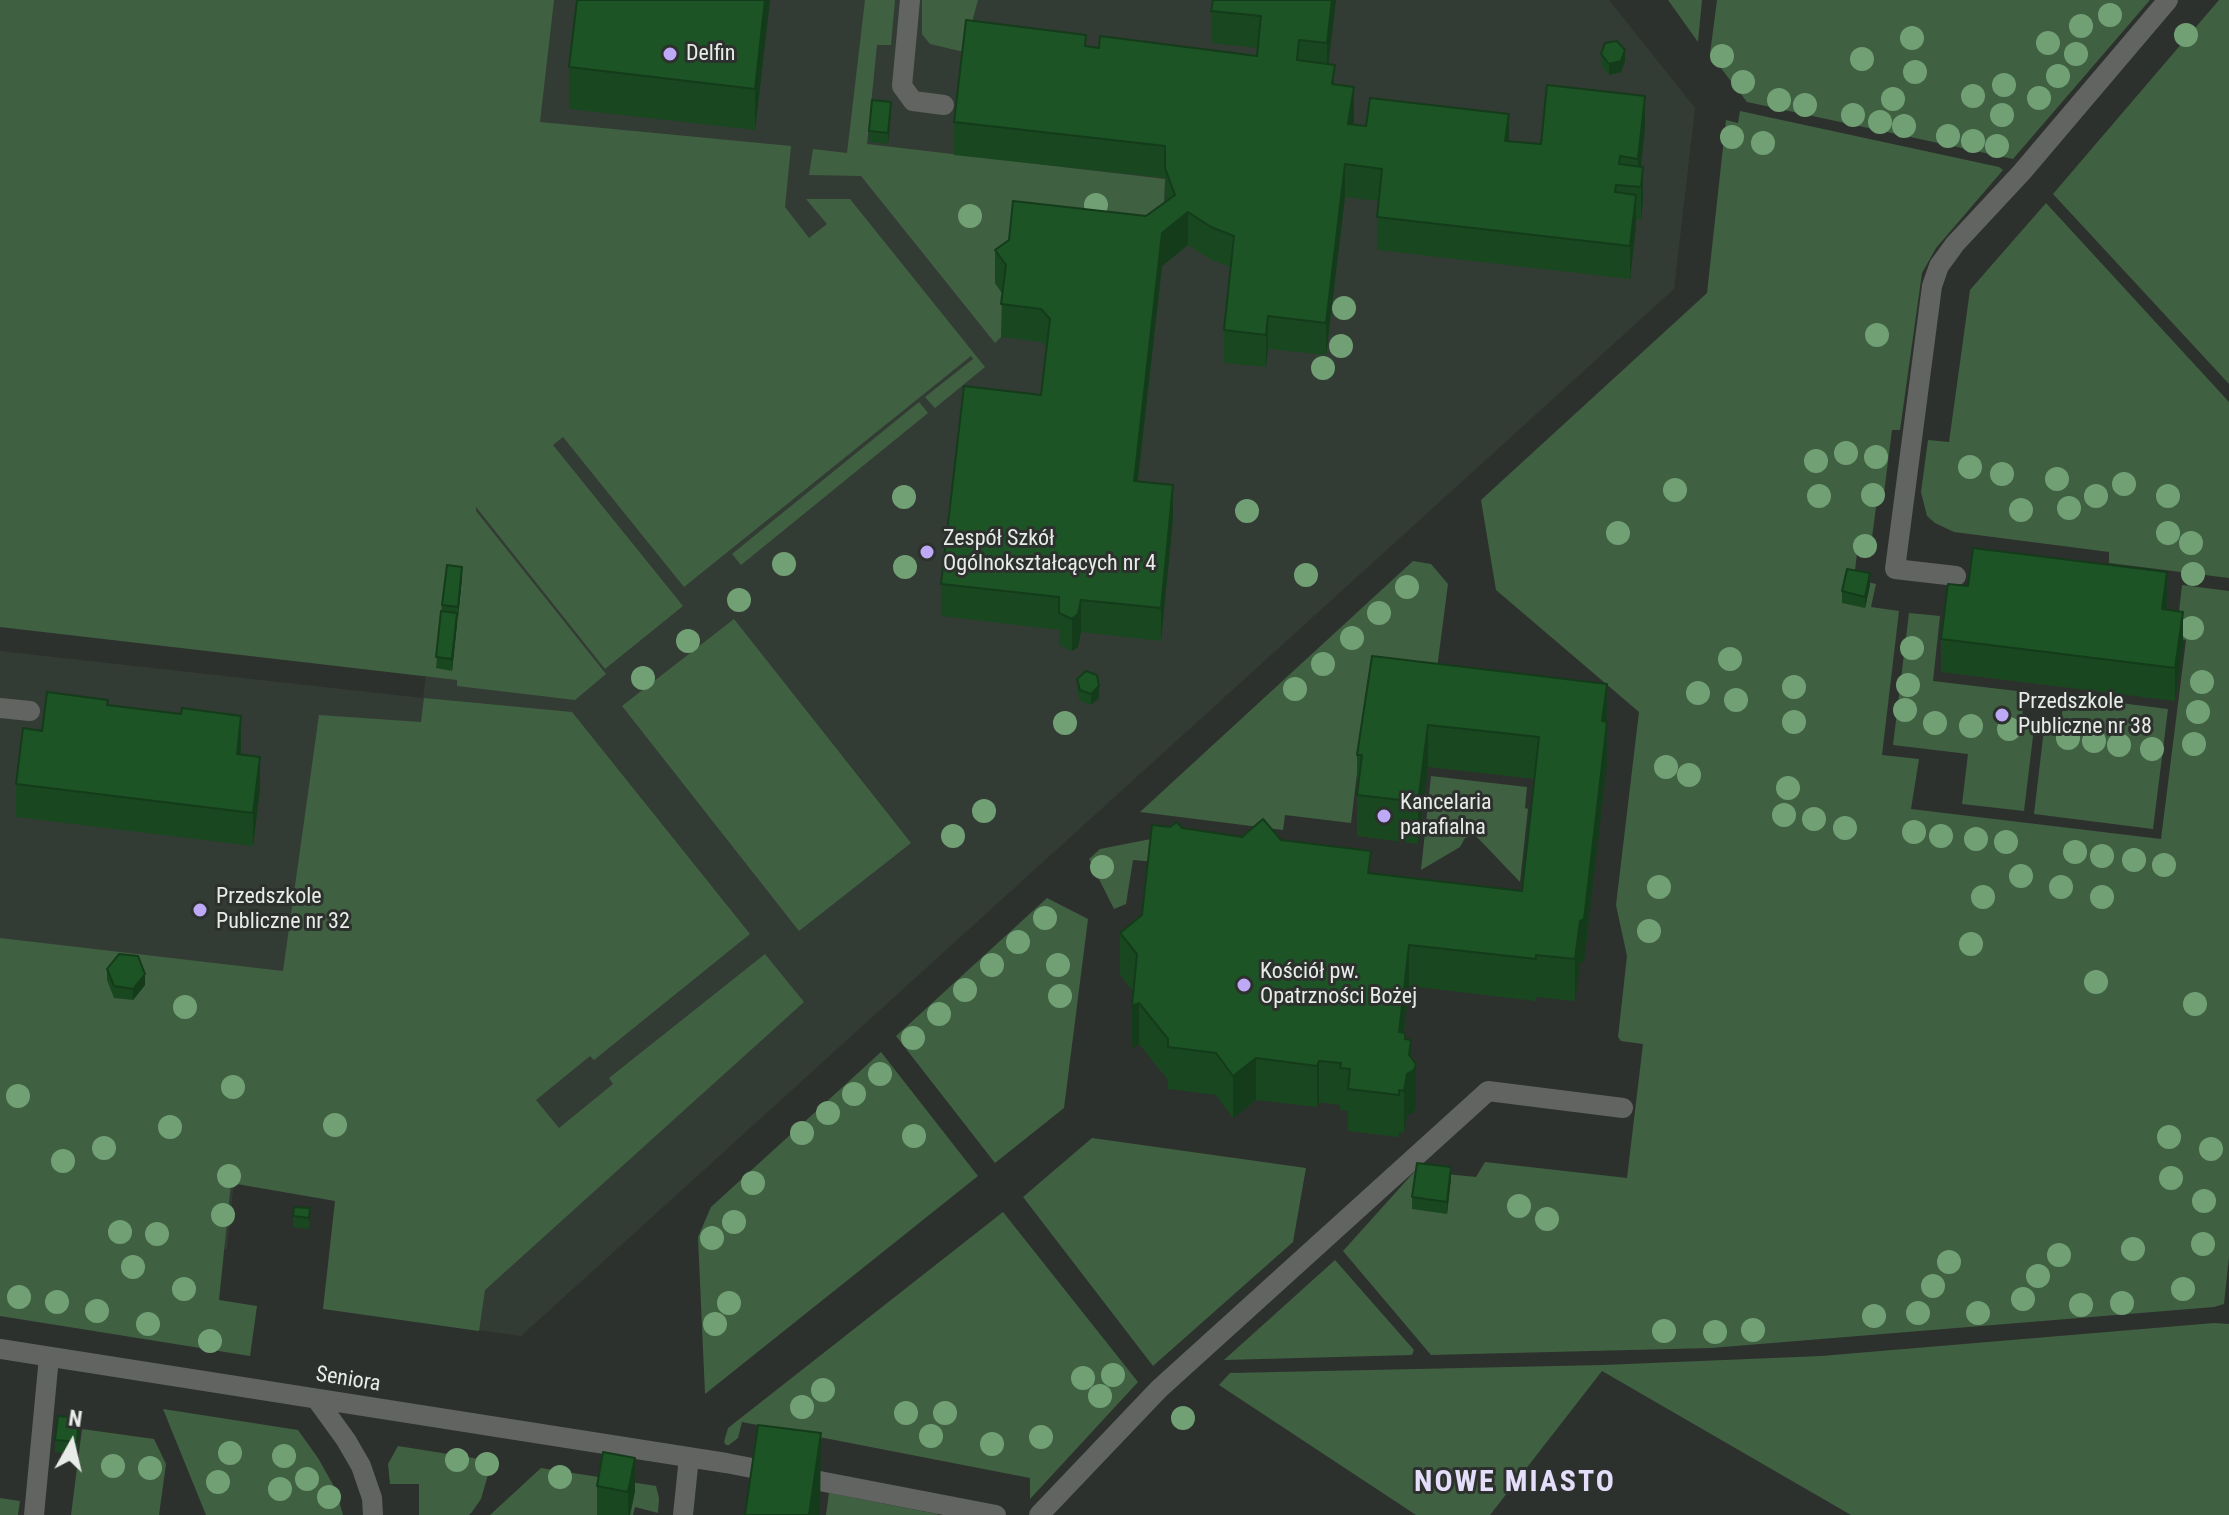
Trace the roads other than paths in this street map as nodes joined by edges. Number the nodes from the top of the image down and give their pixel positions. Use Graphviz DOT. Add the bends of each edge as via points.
graph roads {
  1 [pos="910,0"];
  2 [pos="2168,0"];
  3 [pos="944,105"];
  4 [pos="1956,576"];
  5 [pos="0,708"];
  6 [pos="30,711"];
  7 [pos="1623,1108"];
  8 [pos="0,1349"];
  9 [pos="49,1357"];
  10 [pos="317,1400"];
  11 [pos="689,1457"];
  12 [pos="34,1515"];
  13 [pos="373,1515"];
  14 [pos="683,1515"];
  15 [pos="996,1515"];
  16 [pos="1039,1515"];
  1 -- 3 [label="street" via="902,86 913,101"];
  2 -- 4 [label="street" via="1939,266 1932,286 1895,569"];
  5 -- 6 [label="street"];
  7 -- 16 [label="street" via="1488,1091 1159,1389"];
  8 -- 9 [label="street, Seniora"];
  9 -- 10 [label="street, Seniora"];
  9 -- 12 [label="street"];
  10 -- 11 [label="street, Seniora"];
  10 -- 13 [label="street" via="361,1466"];
  11 -- 14 [label="street"];
  11 -- 15 [label="street, Seniora"];
}
